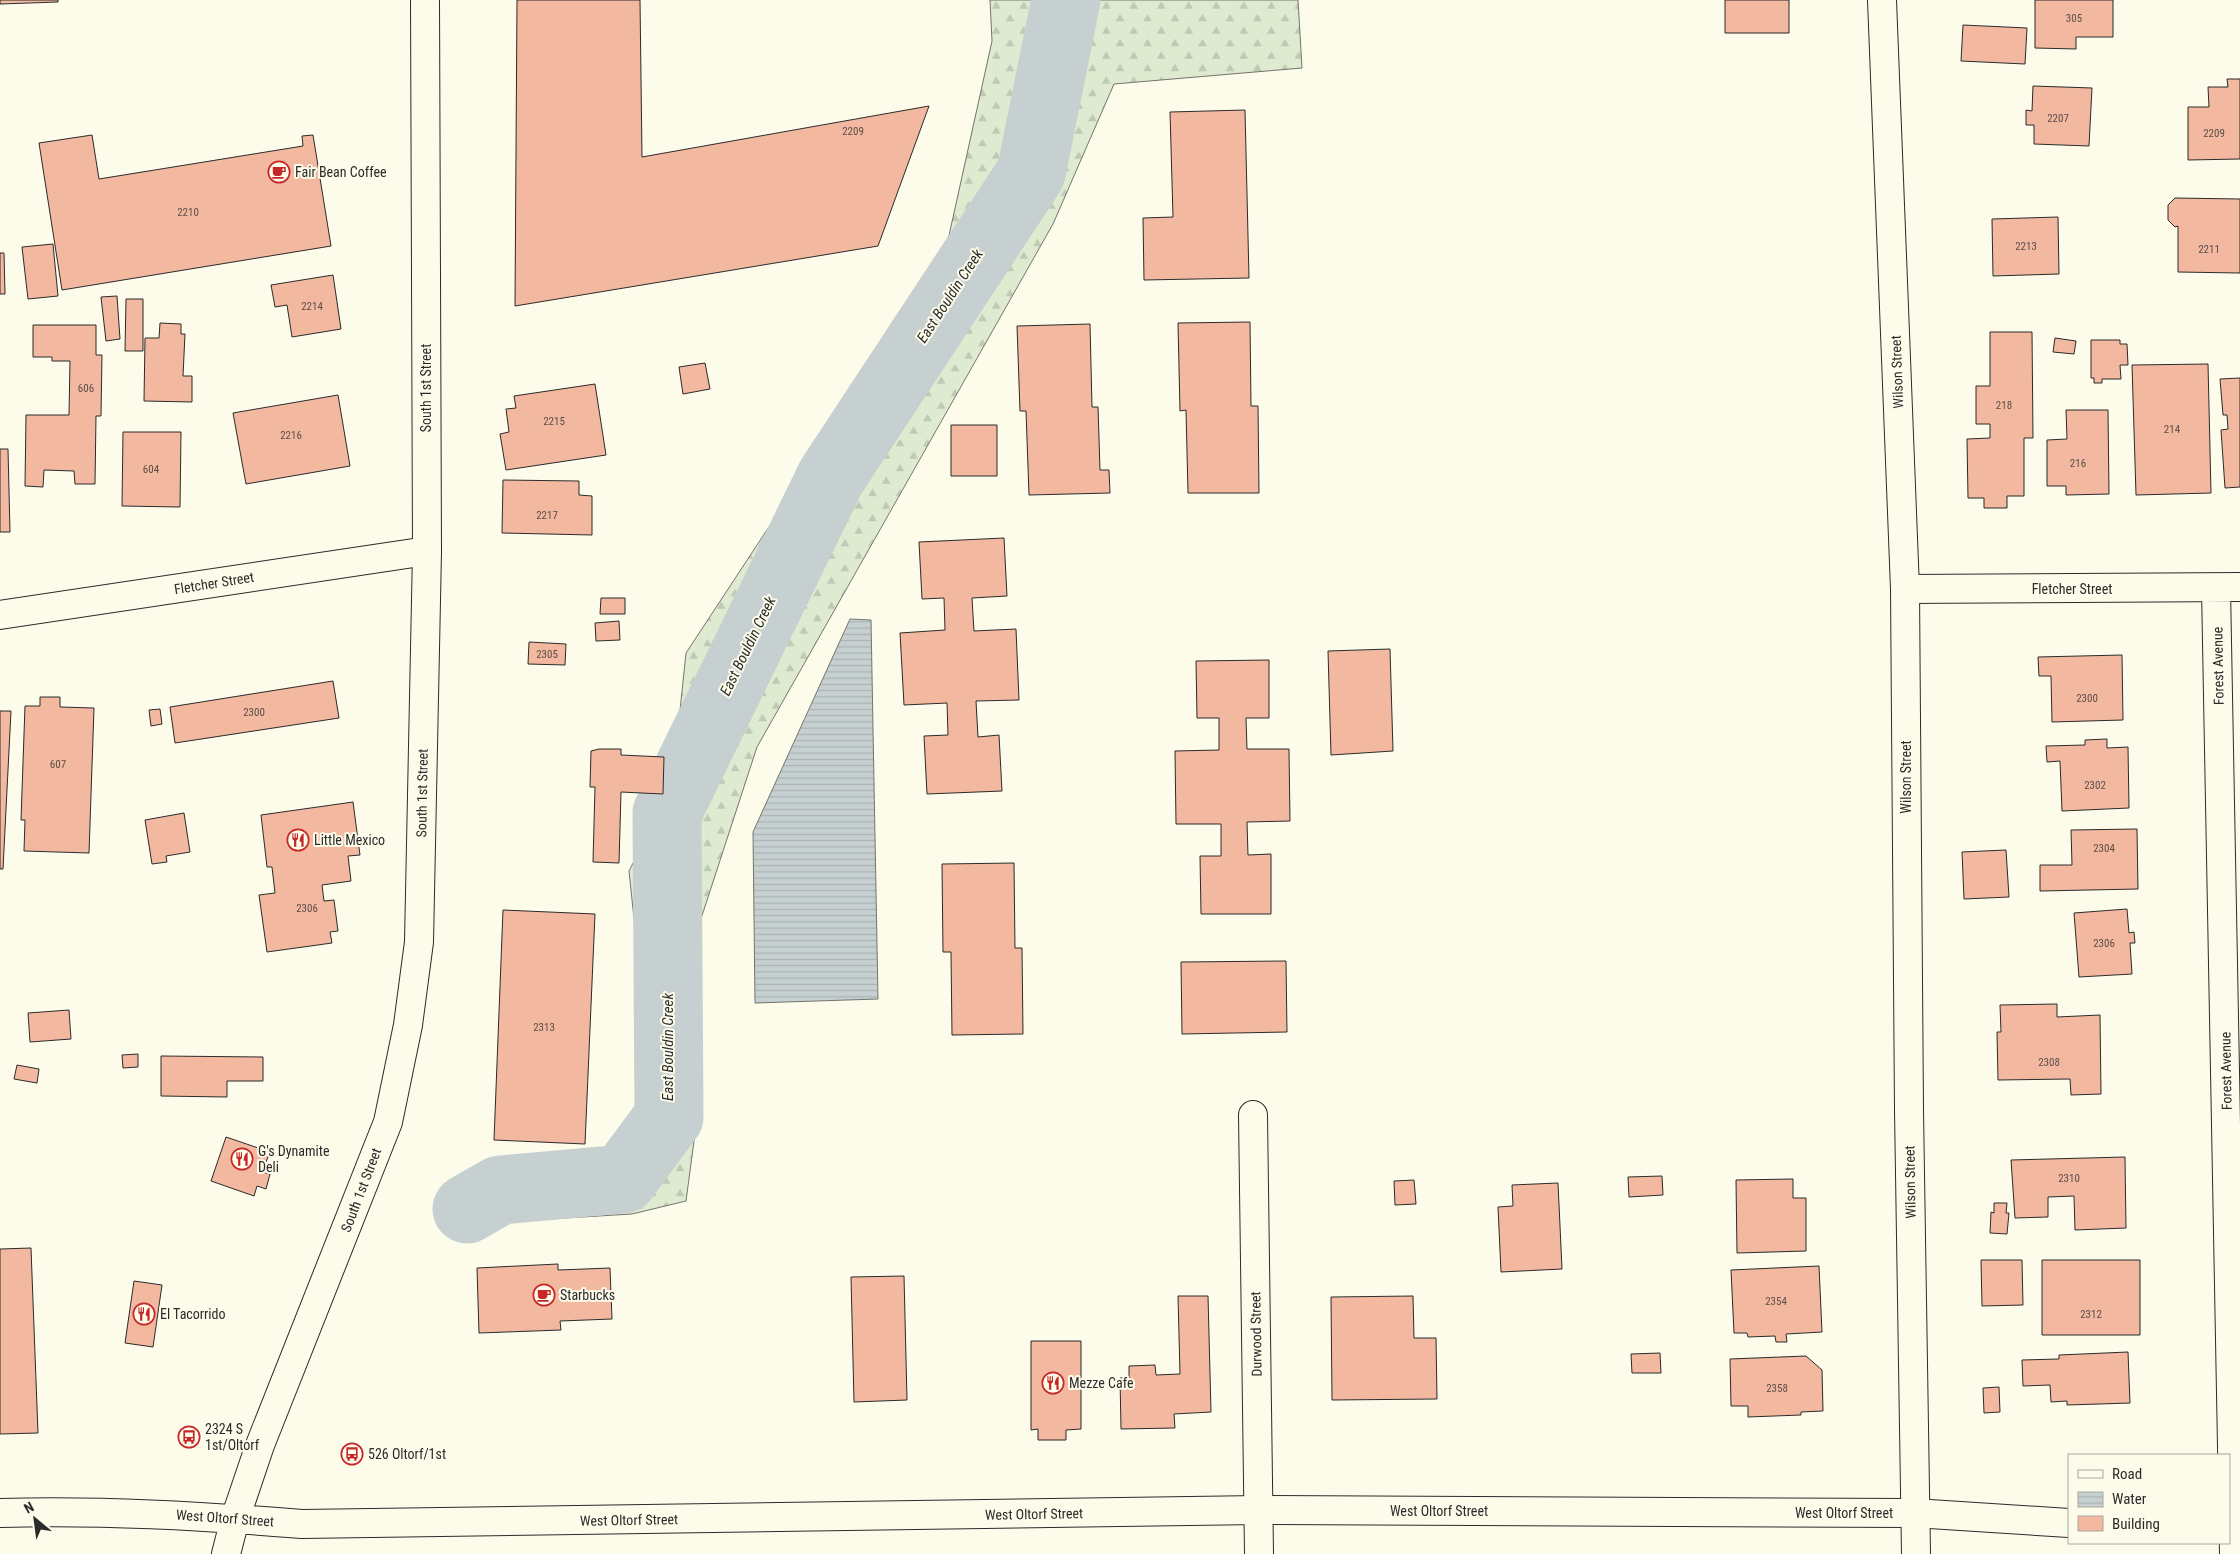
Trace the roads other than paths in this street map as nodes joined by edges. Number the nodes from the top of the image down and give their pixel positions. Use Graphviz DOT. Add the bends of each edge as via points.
graph roads {
  1 [pos="425,0"];
  2 [pos="1882,0"];
  3 [pos="427,551"];
  4 [pos="2228,588"];
  5 [pos="1905,589"];
  6 [pos="0,616"];
  7 [pos="1253,1115"];
  8 [pos="1259,1510"];
  9 [pos="0,1513"];
  10 [pos="1914,1513"];
  11 [pos="235,1519"];
  12 [pos="2068,1523"];
  13 [pos="2234,1538"];
  14 [pos="226,1554"];
  15 [pos="1259,1554"];
  16 [pos="1916,1554"];
  1 -- 3 [label="street, South 1st Street"];
  2 -- 5 [label="street, Wilson Street"];
  3 -- 6 [label="street, Fletcher Street"];
  3 -- 11 [label="street, South 1st Street" via="419,942 408,1025 388,1122 260,1445"];
  4 -- 5 [label="street, Fletcher Street"];
  4 -- 13 [label="street, Forest Avenue"];
  5 -- 10 [label="street, Wilson Street"];
  7 -- 8 [label="street, Durwood Street"];
  8 -- 10 [label="street, West Oltorf Street"];
  8 -- 11 [label="street, West Oltorf Street" via="358,1524"];
  8 -- 15 [label="street, Durwood Street"];
  9 -- 11 [label="street, West Oltorf Street" via="81,1511"];
  10 -- 12 [label="street, West Oltorf Street"];
  10 -- 16 [label="street, Wilson Street"];
  11 -- 14 [label="street, South 1st Street"];
}
